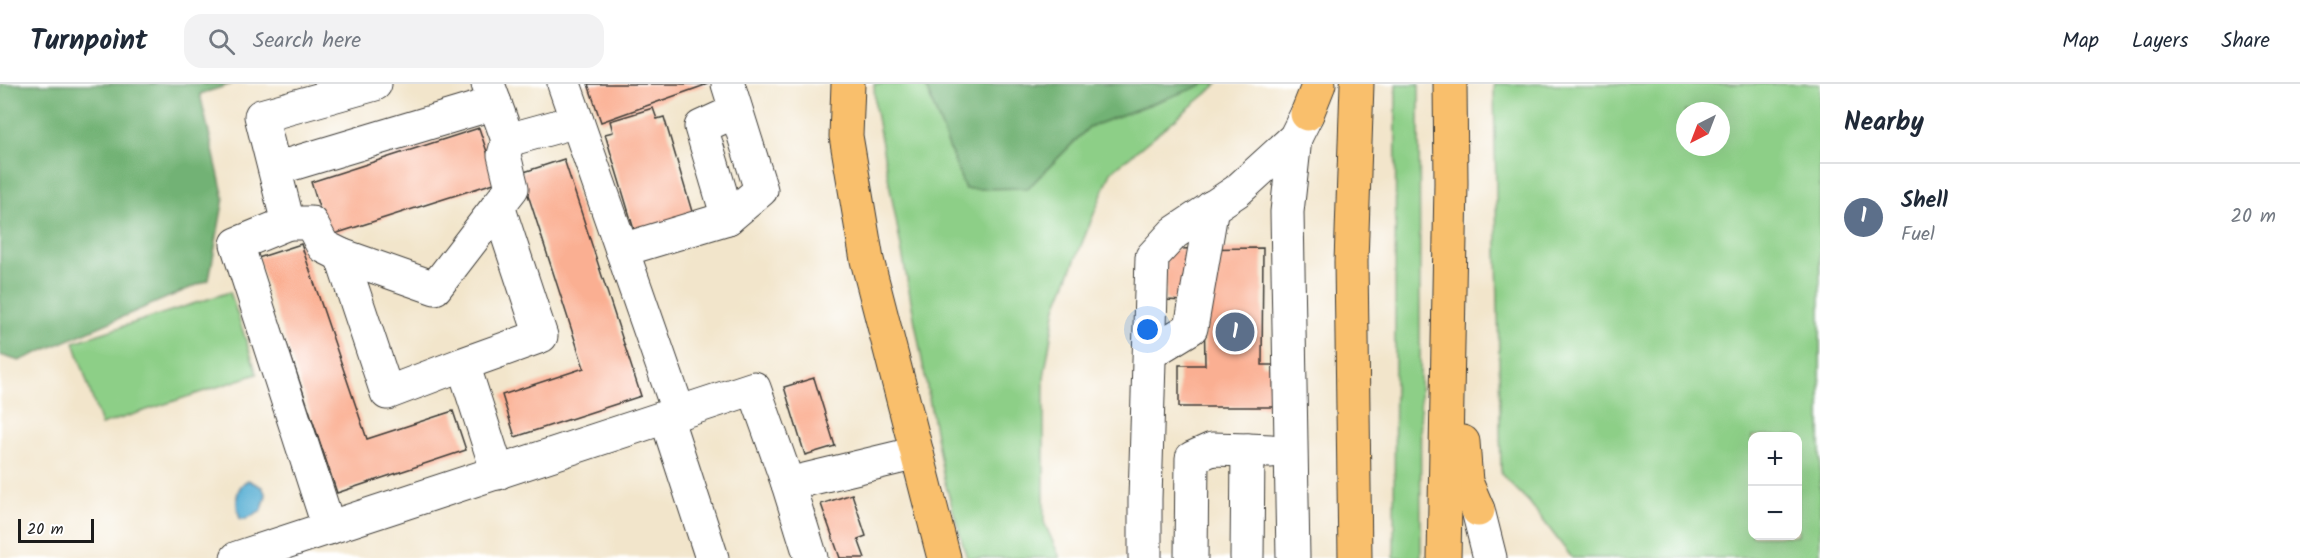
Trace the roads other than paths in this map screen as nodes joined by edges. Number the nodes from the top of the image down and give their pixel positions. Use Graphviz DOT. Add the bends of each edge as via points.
graph roads {
  1 [pos="375,84"];
  2 [pos="564,84"];
  3 [pos="848,84"];
  4 [pos="1319,84"];
  5 [pos="1357,84"];
  6 [pos="1450,84"];
  7 [pos="491,94"];
  8 [pos="732,97"];
  9 [pos="577,121"];
  10 [pos="1301,126"];
  11 [pos="508,140"];
  12 [pos="275,169"];
  13 [pos="1451,183"];
  14 [pos="498,206"];
  15 [pos="1212,207"];
  16 [pos="288,223"];
  17 [pos="622,250"];
  18 [pos="341,255"];
  19 [pos="1149,353"];
  20 [pos="463,364"];
  21 [pos="673,415"];
  22 [pos="1248,450"];
  23 [pos="1291,451"];
  24 [pos="917,453"];
  25 [pos="498,473"];
  26 [pos="788,484"];
  27 [pos="1478,510"];
  28 [pos="329,528"];
  29 [pos="237,558"];
  30 [pos="712,558"];
  31 [pos="811,558"];
  32 [pos="944,558"];
  33 [pos="1145,558"];
  34 [pos="1191,558"];
  35 [pos="1247,558"];
  36 [pos="1293,558"];
  37 [pos="1355,558"];
  38 [pos="1444,558"];
  39 [pos="1490,558"];
  1 -- 12 [label="lane" via="261,116"];
  2 -- 9 [label="lane"];
  3 -- 24 [label="main road" via="846,136 867,260"];
  4 -- 10 [label="main road"];
  5 -- 37 [label="main road" via="1351,262"];
  6 -- 13 [label="main road"];
  7 -- 11 [label="lane"];
  7 -- 12 [label="lane"];
  8 -- 17 [label="lane" via="761,190 728,218"];
  9 -- 11 [label="lane"];
  9 -- 17 [label="lane"];
  10 -- 15 [label="lane" via="1237,191"];
  10 -- 23 [label="lane" via="1287,212"];
  11 -- 14 [label="lane" via="504,155 512,188"];
  12 -- 16 [label="lane"];
  13 -- 27 [label="main road" via="1461,317 1466,482"];
  13 -- 38 [label="main road"];
  14 -- 18 [label="lane" via="435,288"];
  14 -- 20 [label="lane" via="541,336"];
  15 -- 19 [label="lane" via="1191,328"];
  15 -- 19 [label="lane" via="1174,233 1152,257"];
  16 -- 18 [label="lane" via="311,223 323,246"];
  16 -- 28 [label="lane" via="237,244"];
  17 -- 21 [label="lane"];
  18 -- 20 [label="lane" via="387,393"];
  19 -- 33 [label="lane"];
  20 -- 25 [label="lane"];
  21 -- 25 [label="lane"];
  21 -- 26 [label="lane" via="754,388"];
  21 -- 30 [label="lane"];
  22 -- 23 [label="lane"];
  22 -- 34 [label="lane" via="1212,449 1192,458"];
  22 -- 35 [label="lane"];
  23 -- 36 [label="lane"];
  24 -- 26 [label="lane"];
  24 -- 32 [label="main road"];
  25 -- 28 [label="lane"];
  26 -- 31 [label="lane"];
  27 -- 39 [label="lane"];
  28 -- 29 [label="lane"];
}
